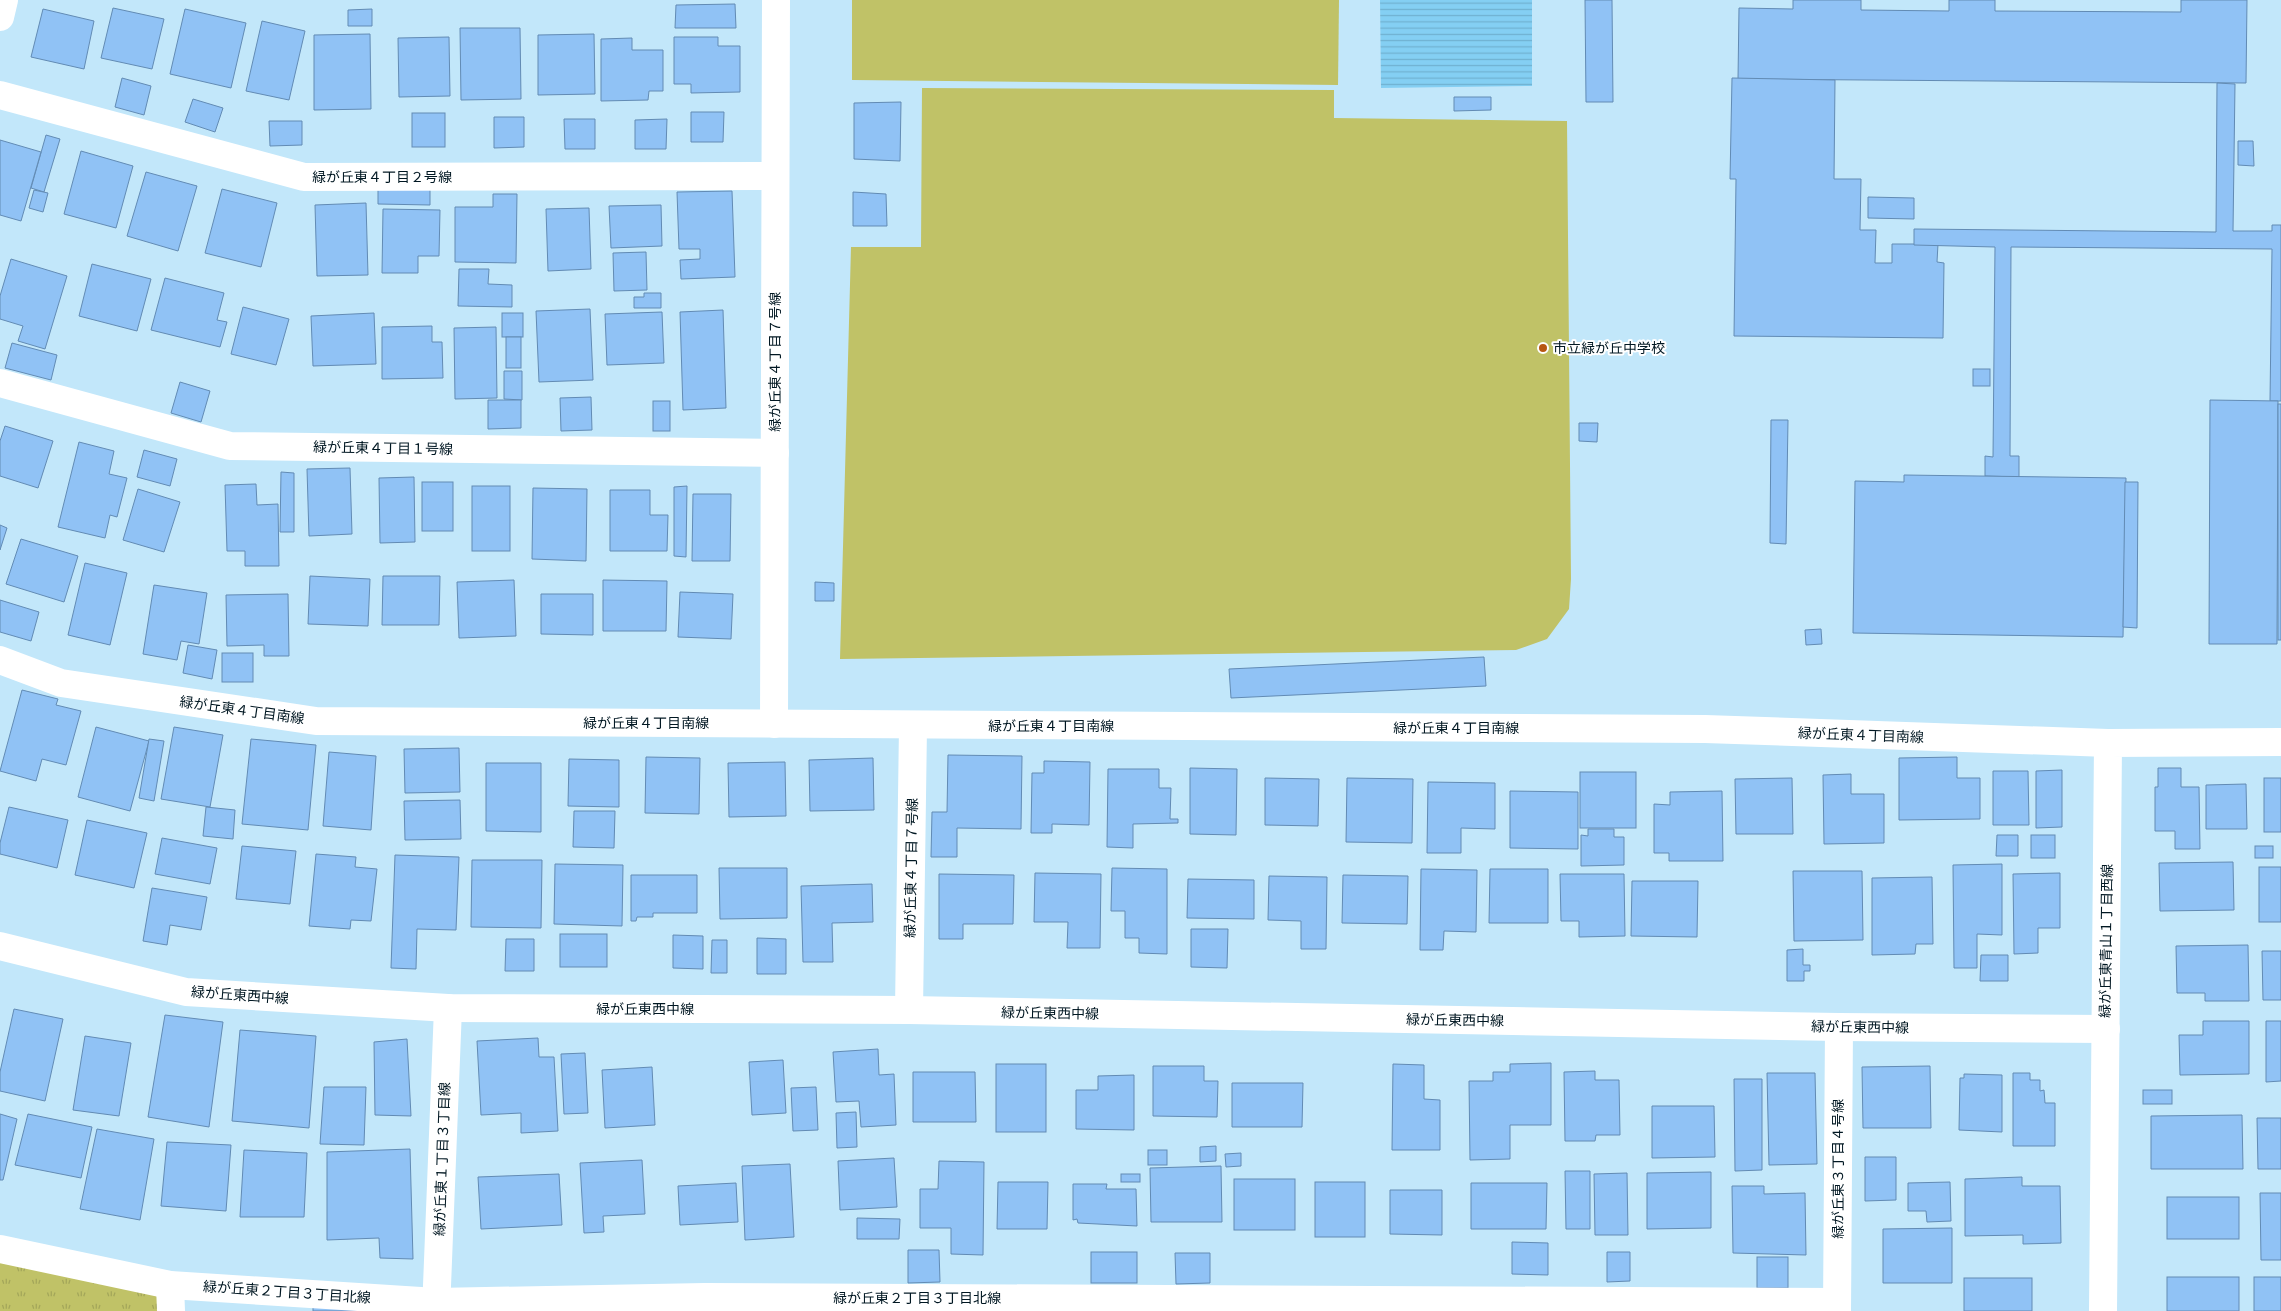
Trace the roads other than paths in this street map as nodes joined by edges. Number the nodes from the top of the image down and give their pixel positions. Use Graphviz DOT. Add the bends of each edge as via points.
graph roads {
  1 [pos="4,0"];
  2 [pos="776,0"];
  3 [pos="0,17"];
  4 [pos="0,95"];
  5 [pos="775,176"];
  6 [pos="0,383"];
  7 [pos="775,453"];
  8 [pos="0,660"];
  9 [pos="774,724"];
  10 [pos="913,726"];
  11 [pos="2281,742"];
  12 [pos="2108,743"];
  13 [pos="0,946"];
  14 [pos="448,1008"];
  15 [pos="909,1010"];
  16 [pos="1839,1027"];
  17 [pos="2106,1029"];
  18 [pos="0,1249"];
  19 [pos="170,1298"];
  20 [pos="705,1304"];
  21 [pos="436,1306"];
  22 [pos="1837,1306"];
  23 [pos="2103,1311"];
  1 -- 3 [label="street"];
  2 -- 5 [label="street, 緑が丘東４丁目７号線"];
  4 -- 5 [label="street, 緑が丘東４丁目２号線" via="304,177"];
  5 -- 7 [label="street, 緑が丘東４丁目７号線"];
  6 -- 7 [label="street, 緑が丘東４丁目１号線" via="230,446"];
  7 -- 9 [label="street, 緑が丘東４丁目７号線"];
  8 -- 9 [label="street, 緑が丘東４丁目南線" via="61,683 316,721"];
  9 -- 10 [label="street, 緑が丘東４丁目南線"];
  10 -- 12 [label="street, 緑が丘東４丁目南線" via="1706,729"];
  10 -- 15 [label="street, 緑が丘東４丁目７号線"];
  11 -- 12 [label="street"];
  12 -- 17 [label="street, 緑が丘東青山１丁目西線"];
  13 -- 14 [label="street, 緑が丘東西中線" via="186,992"];
  14 -- 15 [label="street, 緑が丘東西中線"];
  14 -- 21 [label="street, 緑が丘東１丁目３丁目線"];
  15 -- 16 [label="street, 緑が丘東西中線"];
  16 -- 17 [label="street, 緑が丘東西中線"];
  16 -- 22 [label="street, 緑が丘東３丁目４号線"];
  17 -- 23 [label="street, 緑が丘東青山１丁目西線"];
  18 -- 19 [label="street, 緑が丘東２丁目３丁目北線"];
  19 -- 21 [label="street, 緑が丘東２丁目３丁目北線"];
  20 -- 21 [label="street, 緑が丘東２丁目３丁目北線"];
  20 -- 22 [label="street, 緑が丘東２丁目３丁目北線"];
}
